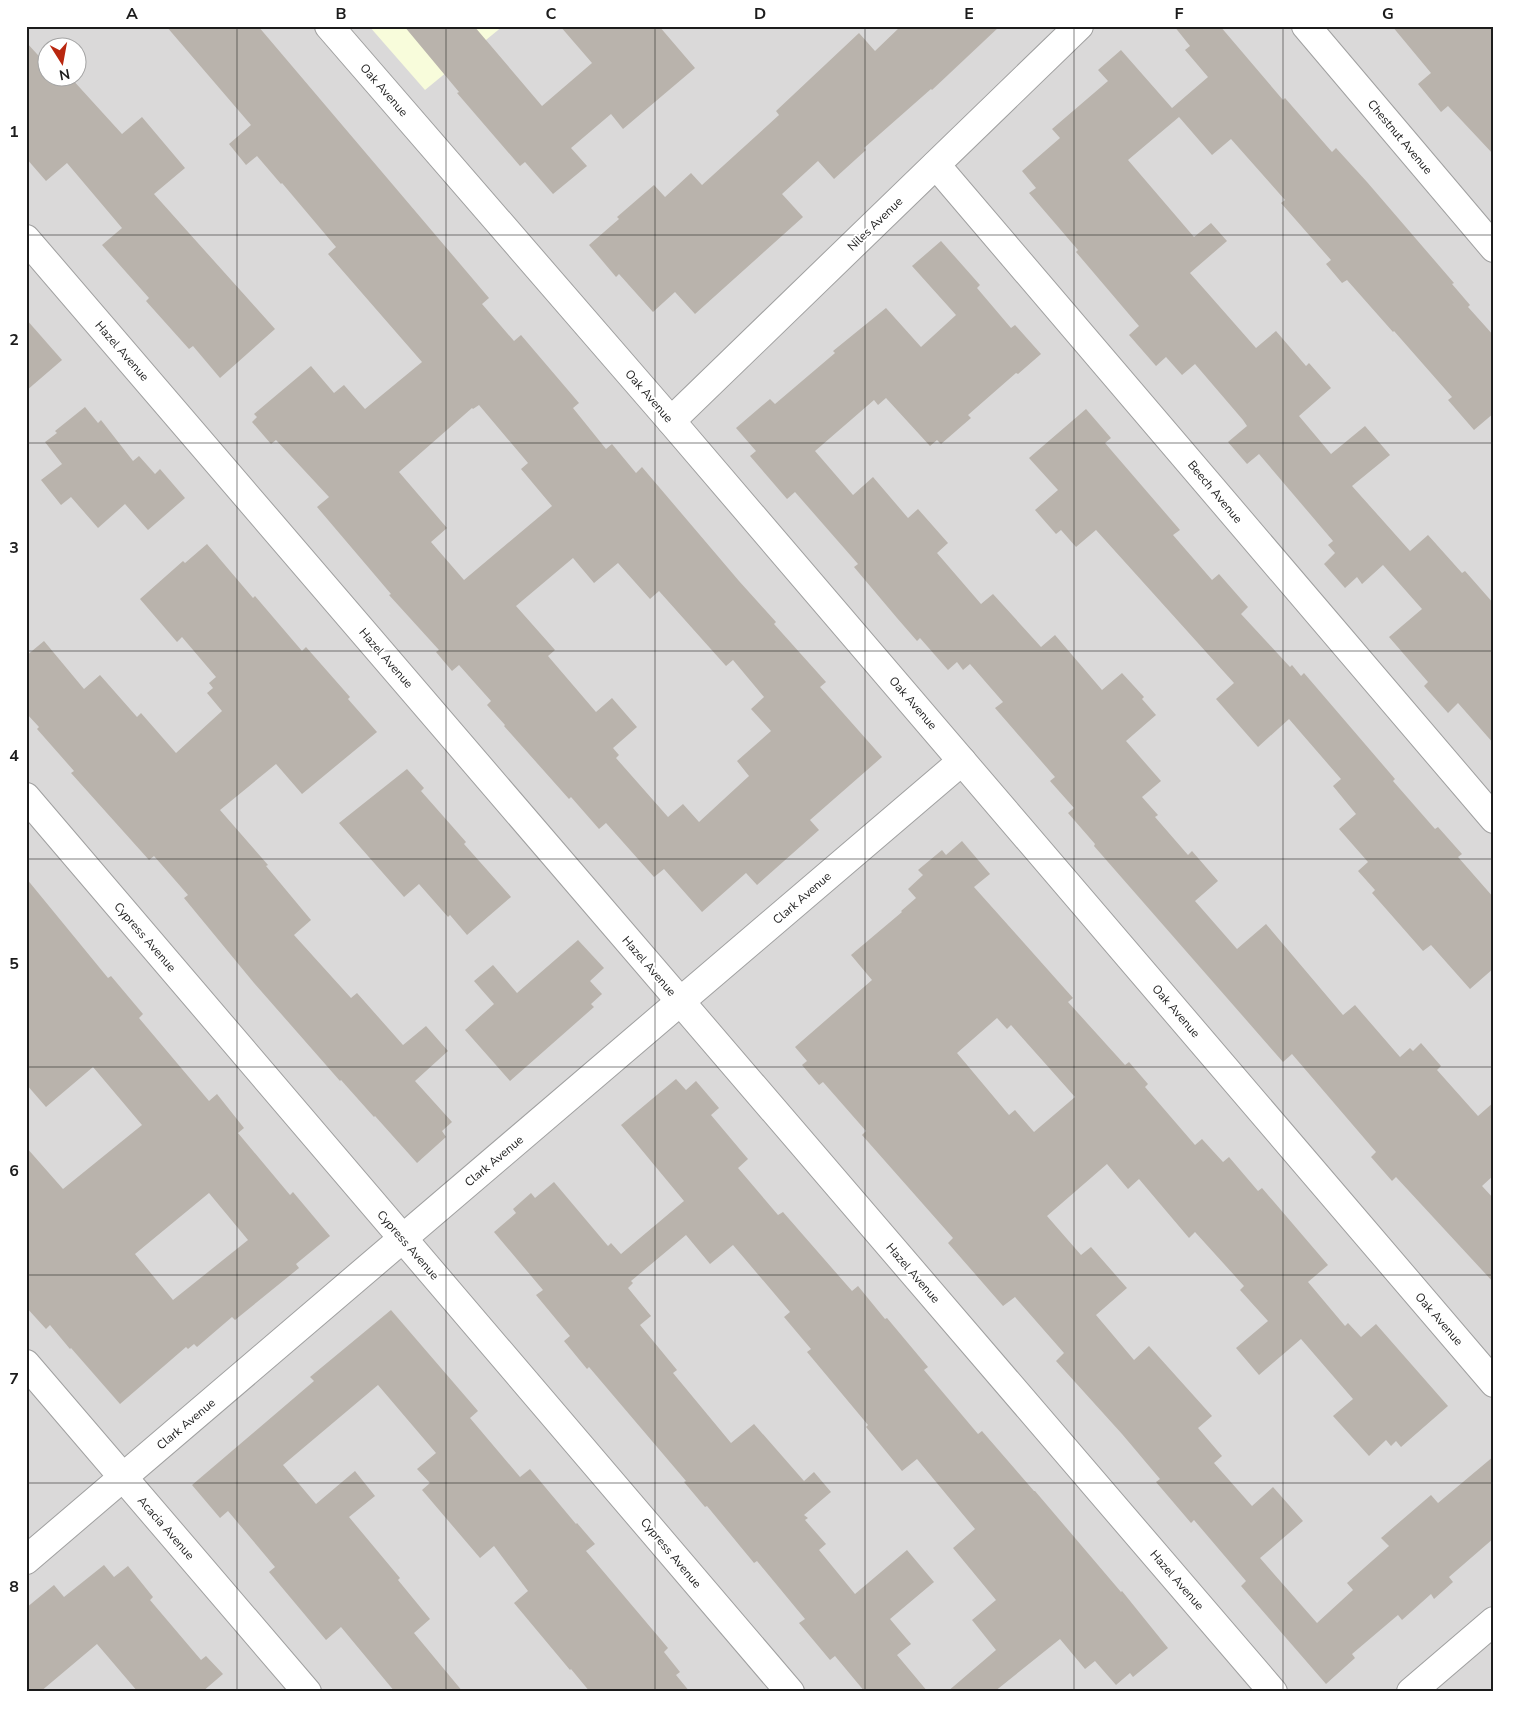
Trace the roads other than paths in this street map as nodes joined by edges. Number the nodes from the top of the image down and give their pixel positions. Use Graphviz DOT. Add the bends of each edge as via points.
graph roads {
  1 [pos="329,26"];
  2 [pos="1079,26"];
  3 [pos="1306,26"];
  4 [pos="936,165"];
  5 [pos="26,240"];
  6 [pos="1494,248"];
  7 [pos="671,421"];
  8 [pos="962,761"];
  9 [pos="26,797"];
  10 [pos="1494,819"];
  11 [pos="680,1002"];
  12 [pos="403,1239"];
  13 [pos="26,1364"];
  14 [pos="1494,1383"];
  15 [pos="123,1478"];
  16 [pos="26,1560"];
  17 [pos="1494,1621"];
  18 [pos="307,1692"];
  19 [pos="790,1692"];
  20 [pos="1273,1692"];
  21 [pos="1411,1692"];
  1 -- 7 [label="street, Oak Avenue"];
  2 -- 4 [label="street, Niles Avenue"];
  3 -- 6 [label="street, Chestnut Avenue"];
  4 -- 7 [label="street, Niles Avenue"];
  4 -- 10 [label="street, Beech Avenue"];
  5 -- 11 [label="street, Hazel Avenue"];
  7 -- 8 [label="street, Oak Avenue"];
  8 -- 11 [label="street, Clark Avenue"];
  8 -- 14 [label="street, Oak Avenue"];
  9 -- 12 [label="street, Cypress Avenue"];
  11 -- 12 [label="street, Clark Avenue"];
  11 -- 20 [label="street, Hazel Avenue"];
  12 -- 15 [label="street, Clark Avenue"];
  12 -- 19 [label="street, Cypress Avenue"];
  13 -- 15 [label="street, Acacia Avenue"];
  15 -- 16 [label="street, Clark Avenue"];
  15 -- 18 [label="street, Acacia Avenue"];
  17 -- 21 [label="street"];
}
